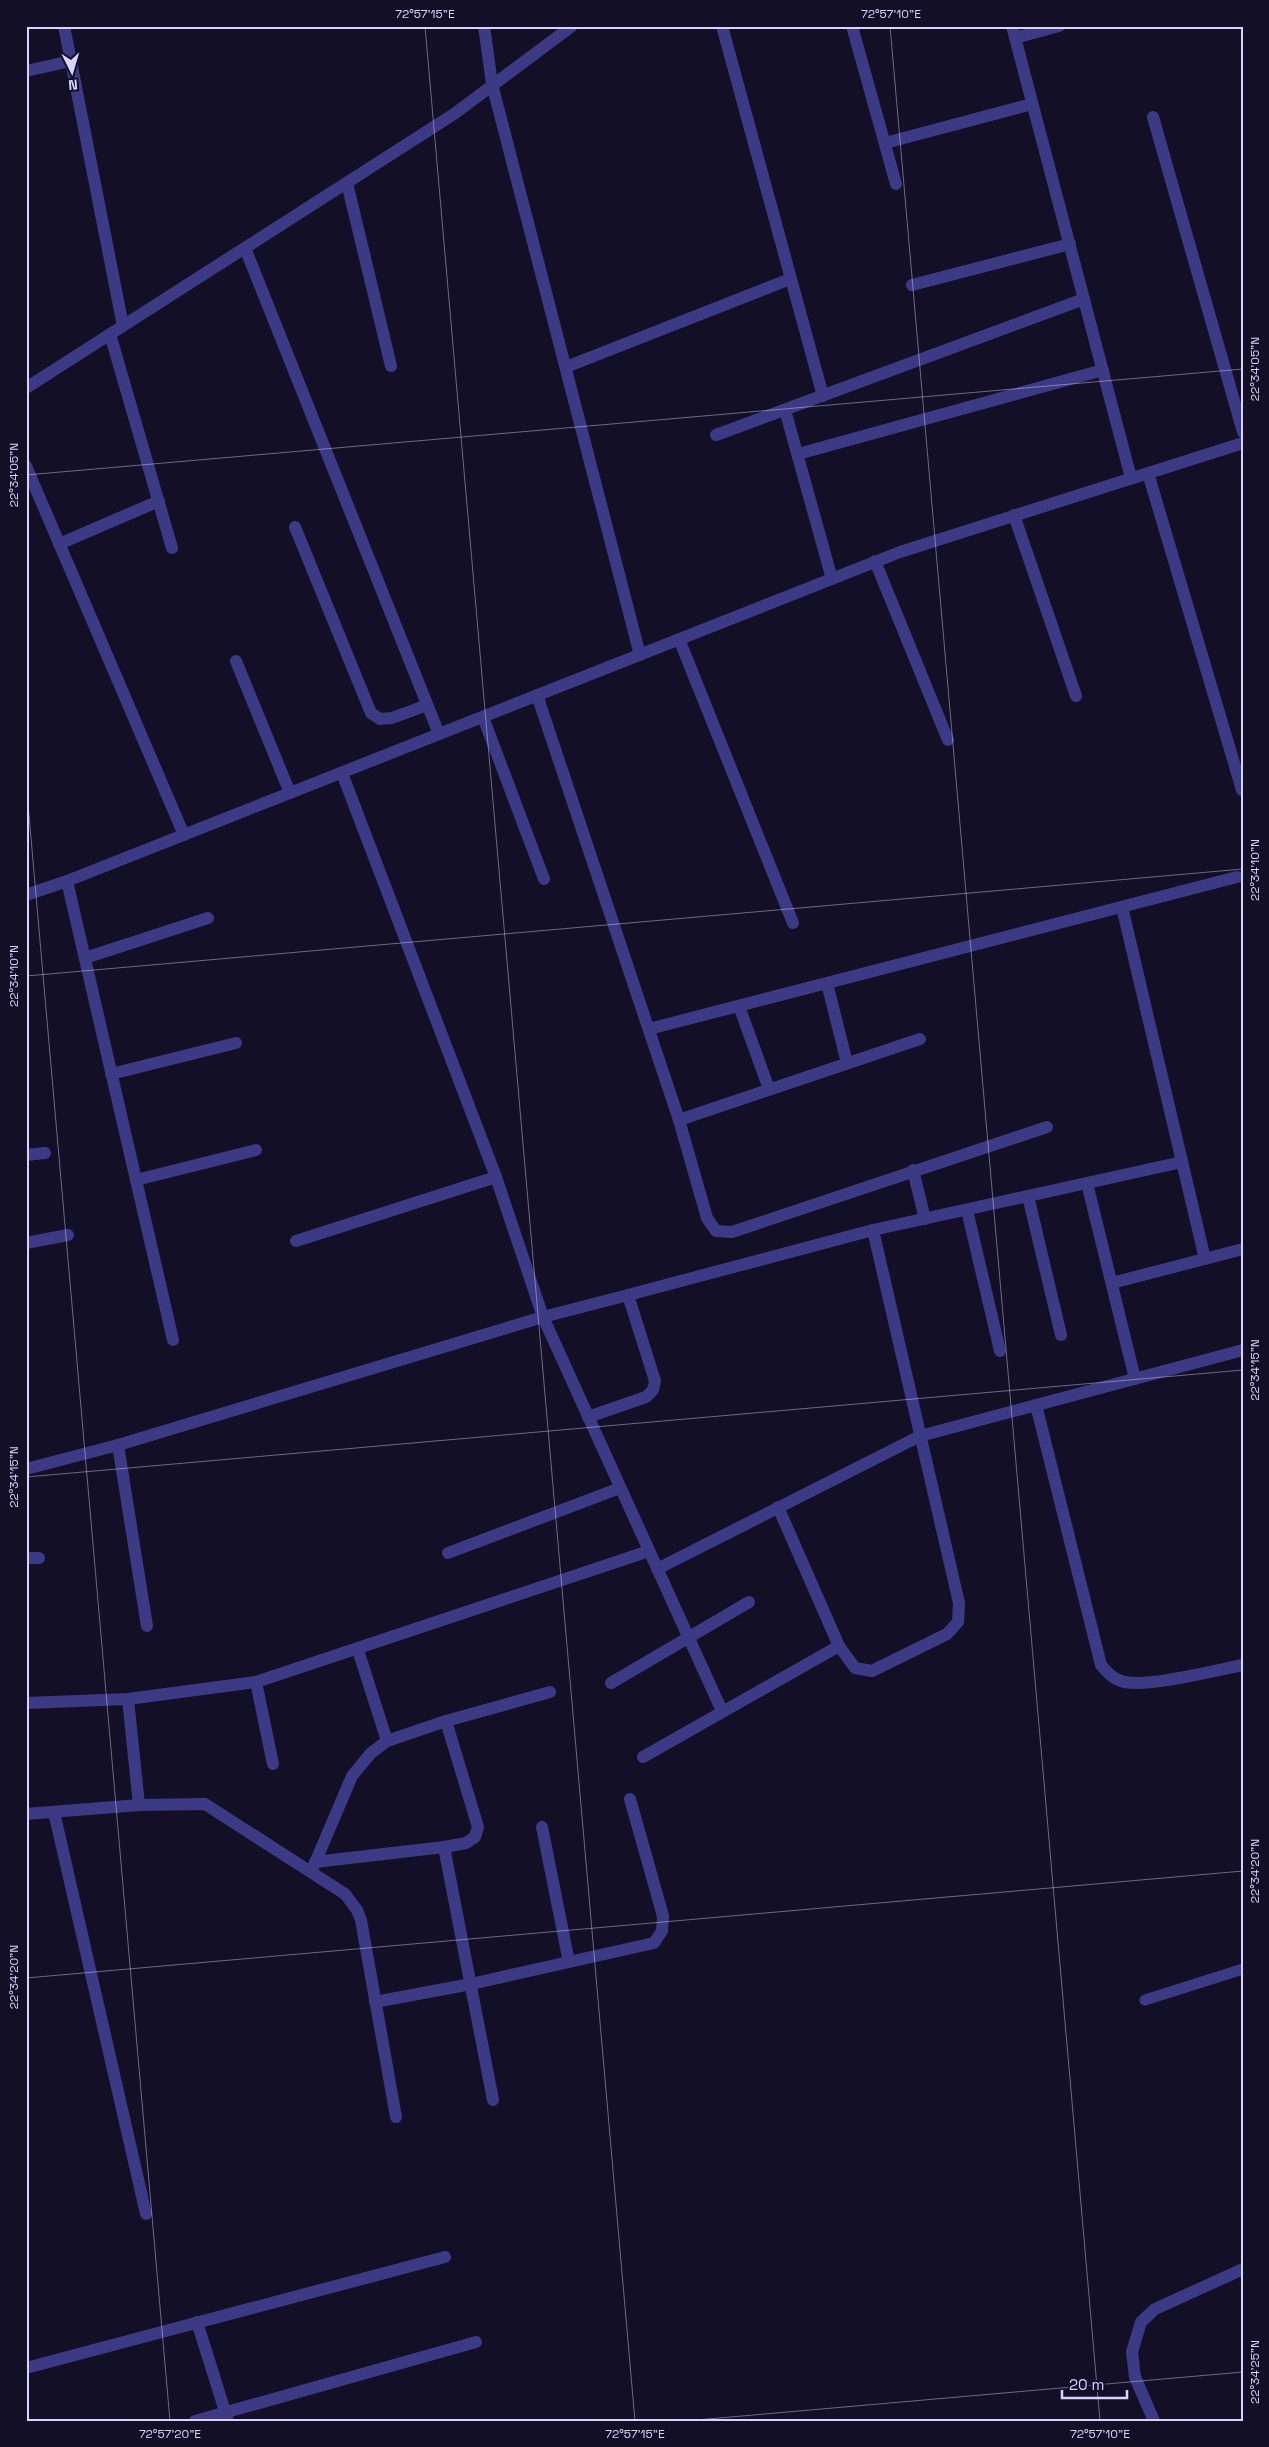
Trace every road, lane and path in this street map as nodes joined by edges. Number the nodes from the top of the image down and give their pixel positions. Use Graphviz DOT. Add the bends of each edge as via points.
graph roads {
  1 [pos="64,26"];
  2 [pos="484,26"];
  3 [pos="572,26"];
  4 [pos="722,26"];
  5 [pos="852,26"];
  6 [pos="1059,26"];
  7 [pos="1014,32"];
  8 [pos="71,61"];
  9 [pos="26,71"];
  10 [pos="492,84"];
  11 [pos="1032,104"];
  12 [pos="1152,117"];
  13 [pos="884,143"];
  14 [pos="347,183"];
  15 [pos="896,184"];
  16 [pos="1070,244"];
  17 [pos="245,248"];
  18 [pos="790,279"];
  19 [pos="912,285"];
  20 [pos="1084,299"];
  21 [pos="123,326"];
  22 [pos="110,334"];
  23 [pos="391,366"];
  24 [pos="566,367"];
  25 [pos="1103,370"];
  26 [pos="26,388"];
  27 [pos="823,396"];
  28 [pos="785,410"];
  29 [pos="1243,432"];
  30 [pos="716,436"];
  31 [pos="1243,443"];
  32 [pos="798,454"];
  33 [pos="26,466"];
  34 [pos="1148,473"];
  35 [pos="1131,478"];
  36 [pos="159,501"];
  37 [pos="1014,515"];
  38 [pos="294,527"];
  39 [pos="59,544"];
  40 [pos="172,548"];
  41 [pos="875,561"];
  42 [pos="832,579"];
  43 [pos="679,639"];
  44 [pos="640,654"];
  45 [pos="236,661"];
  46 [pos="537,695"];
  47 [pos="1076,696"];
  48 [pos="427,705"];
  49 [pos="483,717"];
  50 [pos="439,734"];
  51 [pos="948,740"];
  52 [pos="342,772"];
  53 [pos="1242,790"];
  54 [pos="290,793"];
  55 [pos="184,835"];
  56 [pos="1237,877"];
  57 [pos="544,879"];
  58 [pos="67,881"];
  59 [pos="26,895"];
  60 [pos="1122,907"];
  61 [pos="208,918"];
  62 [pos="793,923"];
  63 [pos="85,958"];
  64 [pos="827,983"];
  65 [pos="739,1006"];
  66 [pos="649,1030"];
  67 [pos="920,1039"];
  68 [pos="236,1043"];
  69 [pos="847,1063"];
  70 [pos="111,1074"];
  71 [pos="769,1089"];
  72 [pos="679,1120"];
  73 [pos="1047,1127"];
  74 [pos="256,1150"];
  75 [pos="45,1153"];
  76 [pos="26,1156"];
  77 [pos="1182,1162"];
  78 [pos="913,1170"];
  79 [pos="496,1177"];
  80 [pos="136,1180"];
  81 [pos="1087,1183"];
  82 [pos="1028,1196"];
  83 [pos="967,1210"];
  84 [pos="925,1219"];
  85 [pos="873,1230"];
  86 [pos="68,1235"];
  87 [pos="296,1241"];
  88 [pos="26,1242"];
  89 [pos="1243,1250"];
  90 [pos="1205,1259"];
  91 [pos="1112,1283"];
  92 [pos="628,1295"];
  93 [pos="543,1318"];
  94 [pos="1060,1335"];
  95 [pos="173,1340"];
  96 [pos="1243,1350"];
  97 [pos="1000,1351"];
  98 [pos="1135,1379"];
  99 [pos="1036,1404"];
  100 [pos="588,1417"];
  101 [pos="920,1436"];
  102 [pos="118,1445"];
  103 [pos="26,1469"];
  104 [pos="620,1488"];
  105 [pos="778,1508"];
  106 [pos="649,1550"];
  107 [pos="448,1553"];
  108 [pos="657,1569"];
  109 [pos="749,1602"];
  110 [pos="147,1626"];
  111 [pos="688,1637"];
  112 [pos="839,1646"];
  113 [pos="358,1650"];
  114 [pos="1243,1665"];
  115 [pos="256,1682"];
  116 [pos="611,1683"];
  117 [pos="550,1692"];
  118 [pos="128,1699"];
  119 [pos="26,1703"];
  120 [pos="722,1711"];
  121 [pos="446,1721"];
  122 [pos="387,1742"];
  123 [pos="643,1757"];
  124 [pos="273,1764"];
  125 [pos="630,1799"];
  126 [pos="139,1805"];
  127 [pos="54,1812"];
  128 [pos="26,1814"];
  129 [pos="542,1827"];
  130 [pos="444,1847"];
  131 [pos="314,1866"];
  132 [pos="569,1962"];
  133 [pos="1243,1969"];
  134 [pos="470,1984"];
  135 [pos="1145,2000"];
  136 [pos="375,2002"];
  137 [pos="494,2100"];
  138 [pos="396,2117"];
  139 [pos="146,2214"];
  140 [pos="445,2257"];
  141 [pos="1243,2269"];
  142 [pos="197,2322"];
  143 [pos="476,2342"];
  144 [pos="26,2368"];
  145 [pos="227,2416"];
  146 [pos="195,2421"];
  147 [pos="1154,2421"];
  1 -- 8 [label="street"];
  2 -- 10 [label="street"];
  3 -- 10 [label="street"];
  4 -- 18 [label="street"];
  5 -- 13 [label="street"];
  6 -- 7 [label="street"];
  7 -- 11 [label="street"];
  8 -- 9 [label="street"];
  8 -- 21 [label="street"];
  10 -- 14 [label="street" via="454,114"];
  10 -- 24 [label="street"];
  11 -- 13 [label="street"];
  11 -- 16 [label="street"];
  12 -- 29 [label="street"];
  13 -- 15 [label="street"];
  14 -- 17 [label="street"];
  14 -- 23 [label="street"];
  16 -- 19 [label="street"];
  16 -- 20 [label="street"];
  17 -- 21 [label="street"];
  17 -- 48 [label="street"];
  18 -- 24 [label="street"];
  18 -- 27 [label="street"];
  20 -- 25 [label="street"];
  20 -- 27 [label="street"];
  21 -- 22 [label="street"];
  22 -- 26 [label="street"];
  22 -- 36 [label="street"];
  24 -- 44 [label="street"];
  25 -- 32 [label="street"];
  25 -- 35 [label="street"];
  27 -- 28 [label="street"];
  28 -- 30 [label="street"];
  28 -- 32 [label="street"];
  31 -- 34 [label="street"];
  32 -- 42 [label="street"];
  33 -- 39 [label="street"];
  34 -- 35 [label="street"];
  34 -- 53 [label="street"];
  35 -- 37 [label="street"];
  36 -- 39 [label="street"];
  36 -- 40 [label="street"];
  37 -- 41 [label="street"];
  37 -- 47 [label="street"];
  38 -- 48 [label="street" via="372,713 380,719 392,718"];
  39 -- 55 [label="street"];
  41 -- 42 [label="street"];
  41 -- 51 [label="street"];
  42 -- 43 [label="street"];
  43 -- 44 [label="street"];
  43 -- 62 [label="street"];
  44 -- 46 [label="street"];
  45 -- 54 [label="street"];
  46 -- 49 [label="street"];
  46 -- 66 [label="street"];
  48 -- 50 [label="street"];
  49 -- 50 [label="street"];
  49 -- 57 [label="street"];
  50 -- 52 [label="street"];
  52 -- 54 [label="street"];
  52 -- 79 [label="street"];
  54 -- 55 [label="street"];
  55 -- 58 [label="street"];
  56 -- 60 [label="street"];
  58 -- 59 [label="street"];
  58 -- 63 [label="street"];
  60 -- 64 [label="street"];
  60 -- 77 [label="street"];
  61 -- 63 [label="street"];
  63 -- 70 [label="street"];
  64 -- 65 [label="street"];
  64 -- 69 [label="street"];
  65 -- 66 [label="street"];
  65 -- 71 [label="street"];
  66 -- 72 [label="street"];
  67 -- 69 [label="street"];
  68 -- 70 [label="street"];
  69 -- 71 [label="street"];
  70 -- 80 [label="street"];
  71 -- 72 [label="street"];
  72 -- 78 [label="street" via="707,1218 716,1231 732,1232"];
  73 -- 78 [label="street"];
  74 -- 80 [label="street"];
  75 -- 76 [label="street"];
  77 -- 81 [label="street"];
  77 -- 90 [label="street"];
  78 -- 84 [label="street"];
  79 -- 87 [label="street"];
  79 -- 93 [label="street"];
  80 -- 95 [label="street"];
  81 -- 82 [label="street"];
  81 -- 91 [label="street"];
  82 -- 83 [label="street"];
  82 -- 94 [label="street"];
  83 -- 84 [label="street"];
  83 -- 97 [label="street"];
  84 -- 85 [label="street"];
  85 -- 92 [label="street"];
  85 -- 101 [label="street"];
  86 -- 88 [label="street"];
  89 -- 90 [label="street"];
  90 -- 91 [label="street"];
  91 -- 98 [label="street"];
  92 -- 93 [label="street"];
  92 -- 100 [label="street" via="655,1381 653,1390 646,1397"];
  93 -- 100 [label="street"];
  93 -- 102 [label="street"];
  96 -- 98 [label="street"];
  98 -- 99 [label="street"];
  99 -- 101 [label="street"];
  99 -- 114 [label="street" via="1101,1665 1111,1677 1123,1682 1148,1682"];
  100 -- 104 [label="street"];
  101 -- 105 [label="street"];
  101 -- 112 [label="street" via="959,1603 958,1622 947,1634 872,1671 855,1668"];
  102 -- 103 [label="street"];
  102 -- 110 [label="street"];
  104 -- 106 [label="street"];
  104 -- 107 [label="street"];
  105 -- 108 [label="street"];
  105 -- 112 [label="street"];
  106 -- 108 [label="street"];
  106 -- 113 [label="street"];
  108 -- 111 [label="street"];
  109 -- 111 [label="street"];
  111 -- 116 [label="street"];
  111 -- 120 [label="street"];
  112 -- 120 [label="street"];
  113 -- 115 [label="street"];
  113 -- 122 [label="street"];
  115 -- 118 [label="street"];
  115 -- 124 [label="street"];
  117 -- 121 [label="street"];
  118 -- 119 [label="street"];
  118 -- 126 [label="street"];
  120 -- 123 [label="street"];
  121 -- 122 [label="street"];
  121 -- 130 [label="street" via="478,1827 475,1837 466,1844"];
  122 -- 131 [label="street" via="371,1753 352,1776"];
  125 -- 132 [label="street" via="663,1916 662,1931 654,1943"];
  126 -- 127 [label="street"];
  126 -- 131 [label="street" via="205,1804"];
  127 -- 128 [label="street"];
  127 -- 139 [label="street"];
  129 -- 132 [label="street"];
  130 -- 131 [label="street"];
  130 -- 134 [label="street"];
  131 -- 136 [label="street" via="346,1894 357,1910"];
  132 -- 134 [label="street"];
  133 -- 135 [label="lane"];
  134 -- 136 [label="street"];
  134 -- 137 [label="street"];
  136 -- 138 [label="street"];
  140 -- 142 [label="street"];
  141 -- 147 [label="street" via="1155,2309 1142,2322 1132,2352 1135,2377"];
  142 -- 144 [label="street"];
  142 -- 145 [label="street"];
  143 -- 145 [label="street"];
  145 -- 146 [label="street"];
}
